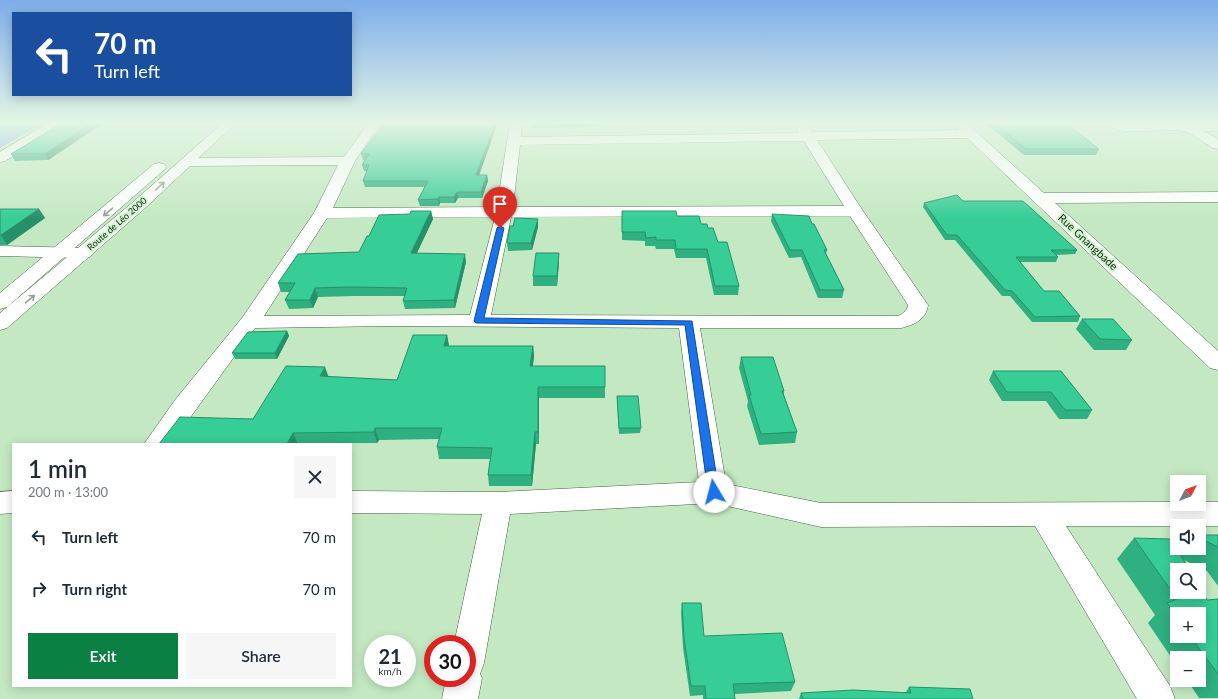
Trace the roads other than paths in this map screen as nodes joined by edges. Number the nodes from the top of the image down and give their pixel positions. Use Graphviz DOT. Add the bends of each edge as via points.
graph roads {
  1 [pos="173,155"];
  2 [pos="195,155"];
  3 [pos="352,155"];
  4 [pos="511,155"];
  5 [pos="820,155"];
  6 [pos="993,155"];
  7 [pos="348,161"];
  8 [pos="187,162"];
  9 [pos="1040,198"];
  10 [pos="1218,198"];
  11 [pos="855,211"];
  12 [pos="322,213"];
  13 [pos="504,213"];
  14 [pos="0,251"];
  15 [pos="60,253"];
  16 [pos="84,253"];
  17 [pos="0,302"];
  18 [pos="479,321"];
  19 [pos="249,322"];
  20 [pos="689,322"];
  21 [pos="0,324"];
  22 [pos="1218,363"];
  23 [pos="158,443"];
  24 [pos="714,492"];
  25 [pos="12,502"];
  26 [pos="352,502"];
  27 [pos="0,503"];
  28 [pos="498,504"];
  29 [pos="1218,514"];
  30 [pos="1043,515"];
  31 [pos="472,635"];
  32 [pos="462,687"];
  33 [pos="460,699"];
  34 [pos="1157,699"];
  1 -- 15 [label="street, Route de Léo 2000, one-way"];
  2 -- 8 [label="street, Route de Léo 2000"];
  3 -- 7 [label="street"];
  4 -- 13 [label="street"];
  5 -- 11 [label="street"];
  6 -- 9 [label="street, Rue Gnangbade"];
  7 -- 8 [label="street"];
  7 -- 12 [label="street"];
  16 -- 8 [label="street, Route de Léo 2000, one-way"];
  9 -- 10 [label="street"];
  9 -- 22 [label="street, Rue Gnangbade"];
  11 -- 13 [label="street"];
  11 -- 20 [label="street" via="918,305 913,317 901,322"];
  12 -- 13 [label="street"];
  12 -- 19 [label="street"];
  13 -- 18 [label="street"];
  14 -- 15 [label="street"];
  15 -- 16 [label="street"];
  15 -- 17 [label="street, Route de Léo 2000"];
  21 -- 16 [label="street, Route de Léo 2000, one-way"];
  18 -- 19 [label="street"];
  18 -- 20 [label="street"];
  19 -- 23 [label="street"];
  20 -- 24 [label="street"];
  24 -- 28 [label="street"];
  24 -- 30 [label="street" via="820,515"];
  25 -- 27 [label="street"];
  26 -- 28 [label="street"];
  28 -- 31 [label="street"];
  29 -- 30 [label="street"];
  30 -- 34 [label="street"];
  32 -- 33 [label="street"];
}
